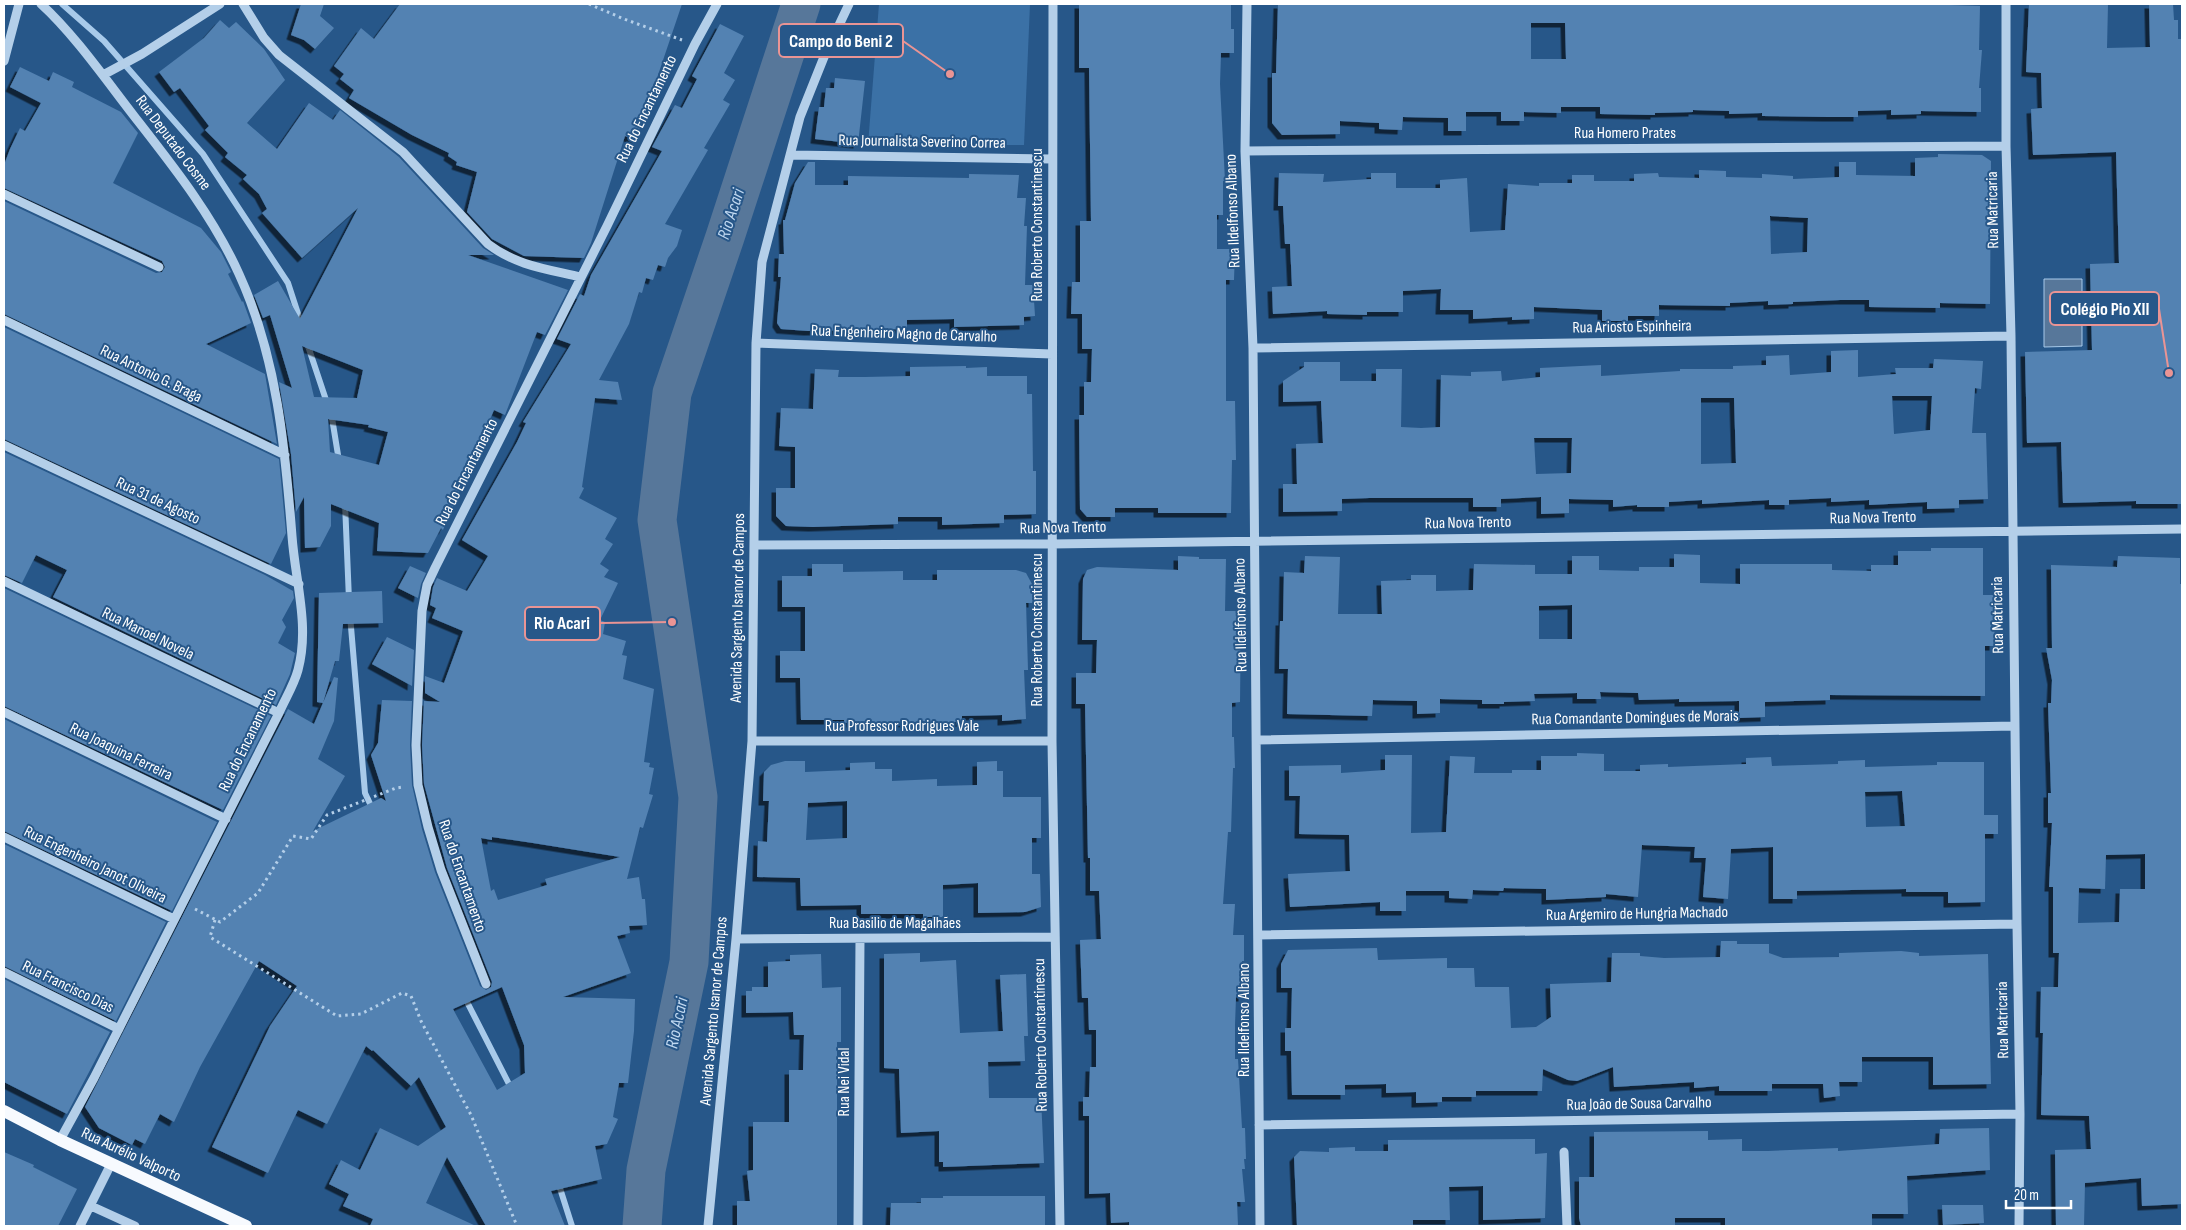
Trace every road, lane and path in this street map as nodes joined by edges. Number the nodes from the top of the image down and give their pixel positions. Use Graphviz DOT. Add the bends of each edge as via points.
graph roads {
  1 [pos="19,4"];
  2 [pos="40,4"];
  3 [pos="220,4"];
  4 [pos="243,4"];
  5 [pos="589,4"];
  6 [pos="716,4"];
  7 [pos="849,4"];
  8 [pos="1053,4"];
  9 [pos="1247,4"];
  10 [pos="2006,4"];
  11 [pos="695,44"];
  12 [pos="4,62"];
  13 [pos="106,74"];
  14 [pos="2006,146"];
  15 [pos="1245,151"];
  16 [pos="791,155"];
  17 [pos="1052,159"];
  18 [pos="4,194"];
  19 [pos="160,267"];
  20 [pos="581,277"];
  21 [pos="256,316"];
  22 [pos="4,320"];
  23 [pos="2011,336"];
  24 [pos="756,343"];
  25 [pos="1253,348"];
  26 [pos="1052,354"];
  27 [pos="4,445"];
  28 [pos="285,455"];
  29 [pos="2182,529"];
  30 [pos="2012,531"];
  31 [pos="1255,541"];
  32 [pos="1052,544"];
  33 [pos="754,545"];
  34 [pos="4,581"];
  35 [pos="299,584"];
  36 [pos="4,712"];
  37 [pos="279,713"];
  38 [pos="2015,726"];
  39 [pos="1257,740"];
  40 [pos="752,741"];
  41 [pos="1052,741"];
  42 [pos="418,785"];
  43 [pos="226,819"];
  44 [pos="4,837"];
  45 [pos="183,903"];
  46 [pos="174,919"];
  47 [pos="215,920"];
  48 [pos="2016,924"];
  49 [pos="1258,935"];
  50 [pos="1054,937"];
  51 [pos="860,938"];
  52 [pos="736,939"];
  53 [pos="4,972"];
  54 [pos="486,984"];
  55 [pos="119,1028"];
  56 [pos="4,1112"];
  57 [pos="2020,1114"];
  58 [pos="1259,1125"];
  59 [pos="60,1140"];
  60 [pos="1564,1152"];
  61 [pos="111,1164"];
  62 [pos="91,1206"];
  63 [pos="80,1226"];
  64 [pos="136,1226"];
  65 [pos="246,1226"];
  66 [pos="517,1226"];
  67 [pos="708,1226"];
  68 [pos="858,1226"];
  69 [pos="1060,1226"];
  70 [pos="1260,1226"];
  71 [pos="1567,1226"];
  72 [pos="2019,1226"];
  1 -- 12 [label="street"];
  2 -- 13 [label="street, Rua Deputado Cosme"];
  3 -- 13 [label="street"];
  4 -- 20 [label="street" via="279,55 403,152 488,244 518,262"];
  5 -- 11 [label="path"];
  6 -- 11 [label="street, Rua do Encantamento"];
  7 -- 16 [label="street, Avenida Sargento Isanor de Campos" via="800,117"];
  8 -- 17 [label="street, Rua Roberto Constantinescu"];
  9 -- 15 [label="street, Rua Ildelfonso Albano"];
  10 -- 14 [label="street, Rua Matricaria"];
  11 -- 20 [label="street, Rua do Encantamento"];
  13 -- 21 [label="street, Rua Deputado Cosme" via="192,192 239,273"];
  14 -- 15 [label="street, Rua Homero Prates"];
  14 -- 23 [label="street, Rua Matricaria"];
  15 -- 25 [label="street, Rua Ildelfonso Albano"];
  16 -- 17 [label="street, Rua Journalista Severino Correa"];
  16 -- 24 [label="street, Avenida Sargento Isanor de Campos" via="762,262"];
  17 -- 26 [label="street, Rua Roberto Constantinescu"];
  18 -- 19 [label="street"];
  20 -- 42 [label="street, Rua do Encantamento" via="427,585 422,611 416,745"];
  21 -- 28 [label="street, Rua do Encanamento" via="272,370"];
  22 -- 28 [label="street, Rua Antonio G. Braga"];
  23 -- 25 [label="street, Rua Ariosto Espinheira"];
  23 -- 30 [label="street, Rua Matricaria"];
  24 -- 26 [label="street, Rua Engenheiro Magno de Carvalho"];
  24 -- 33 [label="street, Avenida Sargento Isanor de Campos"];
  25 -- 31 [label="street, Rua Ildelfonso Albano"];
  26 -- 32 [label="street, Rua Roberto Constantinescu"];
  27 -- 35 [label="street, Rua 31 de Agosto"];
  28 -- 35 [label="street, Rua do Encanamento"];
  29 -- 30 [label="street, Rua Nova Trento"];
  30 -- 31 [label="street, Rua Nova Trento"];
  30 -- 38 [label="street, Rua Matricaria"];
  31 -- 32 [label="street, Rua Nova Trento"];
  31 -- 39 [label="street, Rua Ildelfonso Albano"];
  32 -- 33 [label="street, Rua Nova Trento"];
  32 -- 41 [label="street, Rua Roberto Constantinescu"];
  33 -- 40 [label="street, Avenida Sargento Isanor de Campos"];
  34 -- 37 [label="street, Rua Manoel Novela"];
  35 -- 37 [label="street, Rua do Encanamento" via="302,630 298,671"];
  36 -- 43 [label="street, Rua Joaquina Ferreira"];
  37 -- 43 [label="street, Rua do Encanamento"];
  38 -- 39 [label="street, Rua Comandante Domingues de Morais"];
  38 -- 48 [label="street, Rua Matricaria"];
  39 -- 49 [label="street, Rua Ildelfonso Albano"];
  40 -- 41 [label="street, Rua Professor Rodrigues Vale"];
  40 -- 52 [label="street, Avenida Sargento Isanor de Campos"];
  41 -- 50 [label="street, Rua Roberto Constantinescu"];
  42 -- 47 [label="path" via="396,788 327,815 311,839 293,836 258,893 220,922"];
  42 -- 54 [label="street, Rua do Encantamento" via="441,870"];
  43 -- 45 [label="street, Rua do Encanamento"];
  44 -- 46 [label="street, Rua Engenheiro Janot Oliveira"];
  45 -- 46 [label="street, Rua do Encanamento"];
  45 -- 47 [label="path"];
  46 -- 55 [label="street, Rua do Encanamento"];
  47 -- 66 [label="path" via="210,937 337,1016 361,1014 402,993 410,996 471,1115"];
  48 -- 49 [label="street, Rua Argemiro de Hungria Machado"];
  48 -- 57 [label="street, Rua Matricaria"];
  49 -- 58 [label="street, Rua Ildelfonso Albano"];
  50 -- 51 [label="street, Rua Basilio de Magalhães"];
  50 -- 69 [label="street, Rua Roberto Constantinescu"];
  51 -- 52 [label="street, Rua Basilio de Magalhães"];
  51 -- 68 [label="street, Rua Nei Vidal"];
  52 -- 67 [label="street, Avenida Sargento Isanor de Campos"];
  53 -- 55 [label="street, Rua Francisco Dias"];
  55 -- 59 [label="street, Rua do Encanamento"];
  56 -- 59 [label="main road, Rua Aurélio Valporto"];
  57 -- 58 [label="street, Rua João de Sousa Carvalho"];
  57 -- 72 [label="street, Rua Matricaria"];
  58 -- 70 [label="street, Rua Ildelfonso Albano"];
  59 -- 61 [label="main road, Rua Aurélio Valporto"];
  60 -- 71 [label="street"];
  61 -- 62 [label="street"];
  61 -- 65 [label="main road, Rua Aurélio Valporto"];
  62 -- 63 [label="street"];
  62 -- 64 [label="street"];
}
